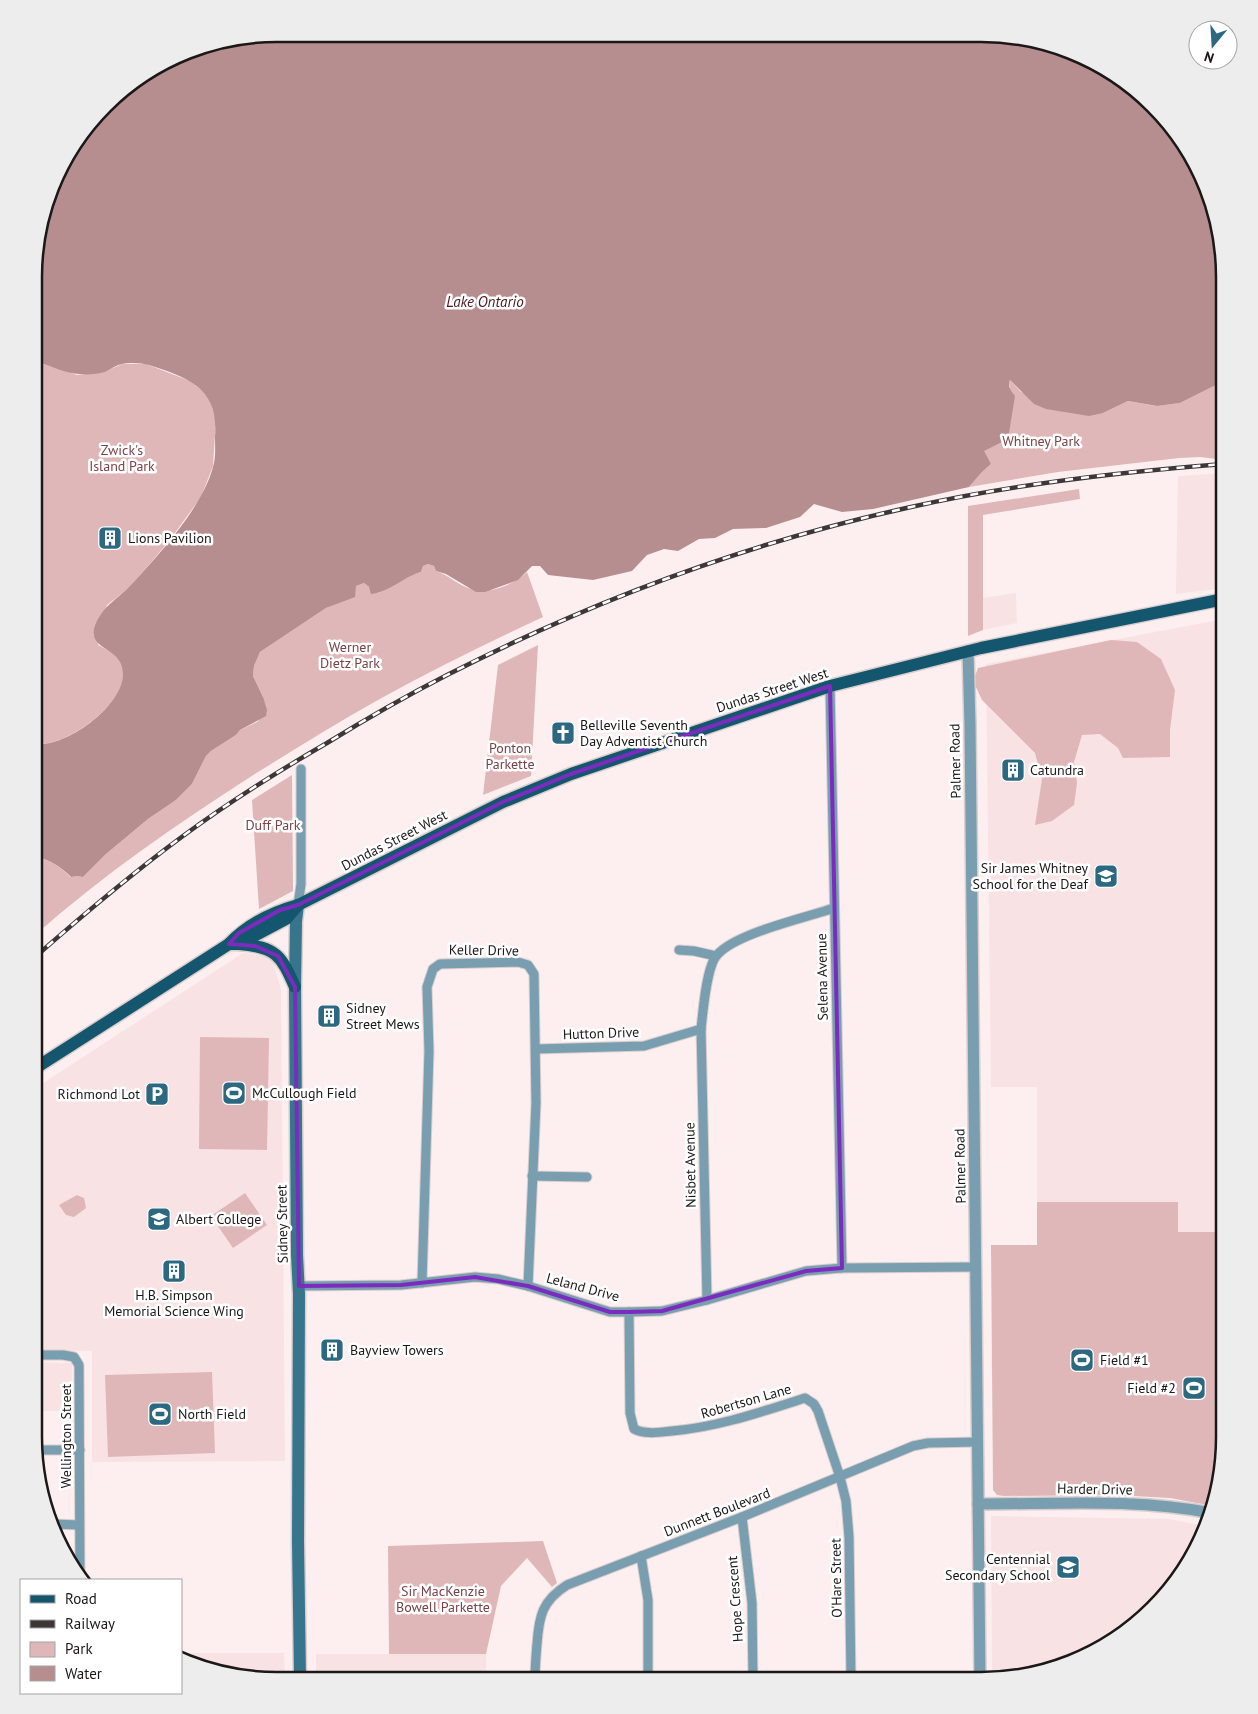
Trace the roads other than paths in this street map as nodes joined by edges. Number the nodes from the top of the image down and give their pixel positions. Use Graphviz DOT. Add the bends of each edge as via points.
graph roads {
  1 [pos="1216,601"];
  2 [pos="968,651"];
  3 [pos="830,686"];
  4 [pos="301,769"];
  5 [pos="298,905"];
  6 [pos="834,908"];
  7 [pos="234,944"];
  8 [pos="679,950"];
  9 [pos="716,956"];
  10 [pos="295,987"];
  11 [pos="701,1030"];
  12 [pos="536,1049"];
  13 [pos="42,1064"];
  14 [pos="532,1176"];
  15 [pos="587,1177"];
  16 [pos="976,1267"];
  17 [pos="842,1268"];
  18 [pos="422,1283"];
  19 [pos="299,1286"];
  20 [pos="528,1286"];
  21 [pos="707,1300"];
  22 [pos="629,1312"];
  23 [pos="42,1355"];
  24 [pos="978,1442"];
  25 [pos="43,1450"];
  26 [pos="80,1450"];
  27 [pos="840,1477"];
  28 [pos="978,1504"];
  29 [pos="1203,1512"];
  30 [pos="742,1517"];
  31 [pos="59,1524"];
  32 [pos="79,1525"];
  33 [pos="641,1556"];
  34 [pos="80,1563"];
  35 [pos="300,1672"];
  36 [pos="535,1672"];
  37 [pos="648,1672"];
  38 [pos="753,1672"];
  39 [pos="851,1672"];
  40 [pos="980,1672"];
  1 -- 2 [label="main road, Dundas Street West"];
  2 -- 3 [label="main road, Dundas Street West"];
  2 -- 16 [label="street, Palmer Road"];
  3 -- 5 [label="main road, Dundas Street West" via="571,774 503,802"];
  3 -- 6 [label="street, Selena Avenue"];
  4 -- 5 [label="street, Sidney Street" via="302,884"];
  5 -- 7 [label="main road, Dundas Street West" via="286,918"];
  5 -- 10 [label="main road, Sidney Street"];
  6 -- 9 [label="street" via="732,942"];
  6 -- 17 [label="street, Selena Avenue"];
  7 -- 10 [label="main road" via="268,949 278,956"];
  7 -- 13 [label="main road, Dundas Street West"];
  8 -- 9 [label="street"];
  9 -- 11 [label="street" via="707,980"];
  10 -- 19 [label="main road, Sidney Street"];
  11 -- 12 [label="street, Hutton Drive" via="644,1046"];
  11 -- 21 [label="street, Nisbet Avenue"];
  12 -- 14 [label="street, Keller Drive"];
  12 -- 18 [label="street, Keller Drive" via="534,974 528,965 518,962 440,964 433,969 427,987 429,1051"];
  14 -- 15 [label="street"];
  14 -- 20 [label="street, Keller Drive"];
  16 -- 17 [label="street, Leland Drive"];
  16 -- 24 [label="street, Palmer Road"];
  17 -- 21 [label="street, Leland Drive" via="806,1271"];
  18 -- 19 [label="street, Leland Drive" via="402,1286"];
  18 -- 20 [label="street, Leland Drive" via="475,1277"];
  19 -- 35 [label="main road, Sidney Street"];
  20 -- 22 [label="street, Leland Drive" via="610,1312"];
  21 -- 22 [label="street, Leland Drive" via="662,1310"];
  22 -- 27 [label="street, Robertson Lane" via="630,1413 634,1429 652,1433 692,1429 725,1423 805,1398 818,1411"];
  23 -- 26 [label="street, Wellington Street" via="74,1356 80,1365"];
  24 -- 27 [label="street, Dunnett Boulevard" via="913,1446"];
  24 -- 28 [label="street, Palmer Road"];
  25 -- 26 [label="street"];
  26 -- 32 [label="street, Wellington Street"];
  27 -- 30 [label="street, Dunnett Boulevard"];
  27 -- 39 [label="street, O'Hare Street" via="849,1537"];
  28 -- 29 [label="street, Harder Drive" via="1132,1504"];
  28 -- 40 [label="street, Palmer Road"];
  30 -- 33 [label="street, Dunnett Boulevard"];
  30 -- 38 [label="street, Hope Crescent" via="752,1603"];
  31 -- 32 [label="street"];
  32 -- 34 [label="street, Wellington Street"];
  33 -- 36 [label="street, Dunnett Boulevard" via="567,1585 549,1600 539,1619"];
  33 -- 37 [label="street" via="648,1600"];
}
